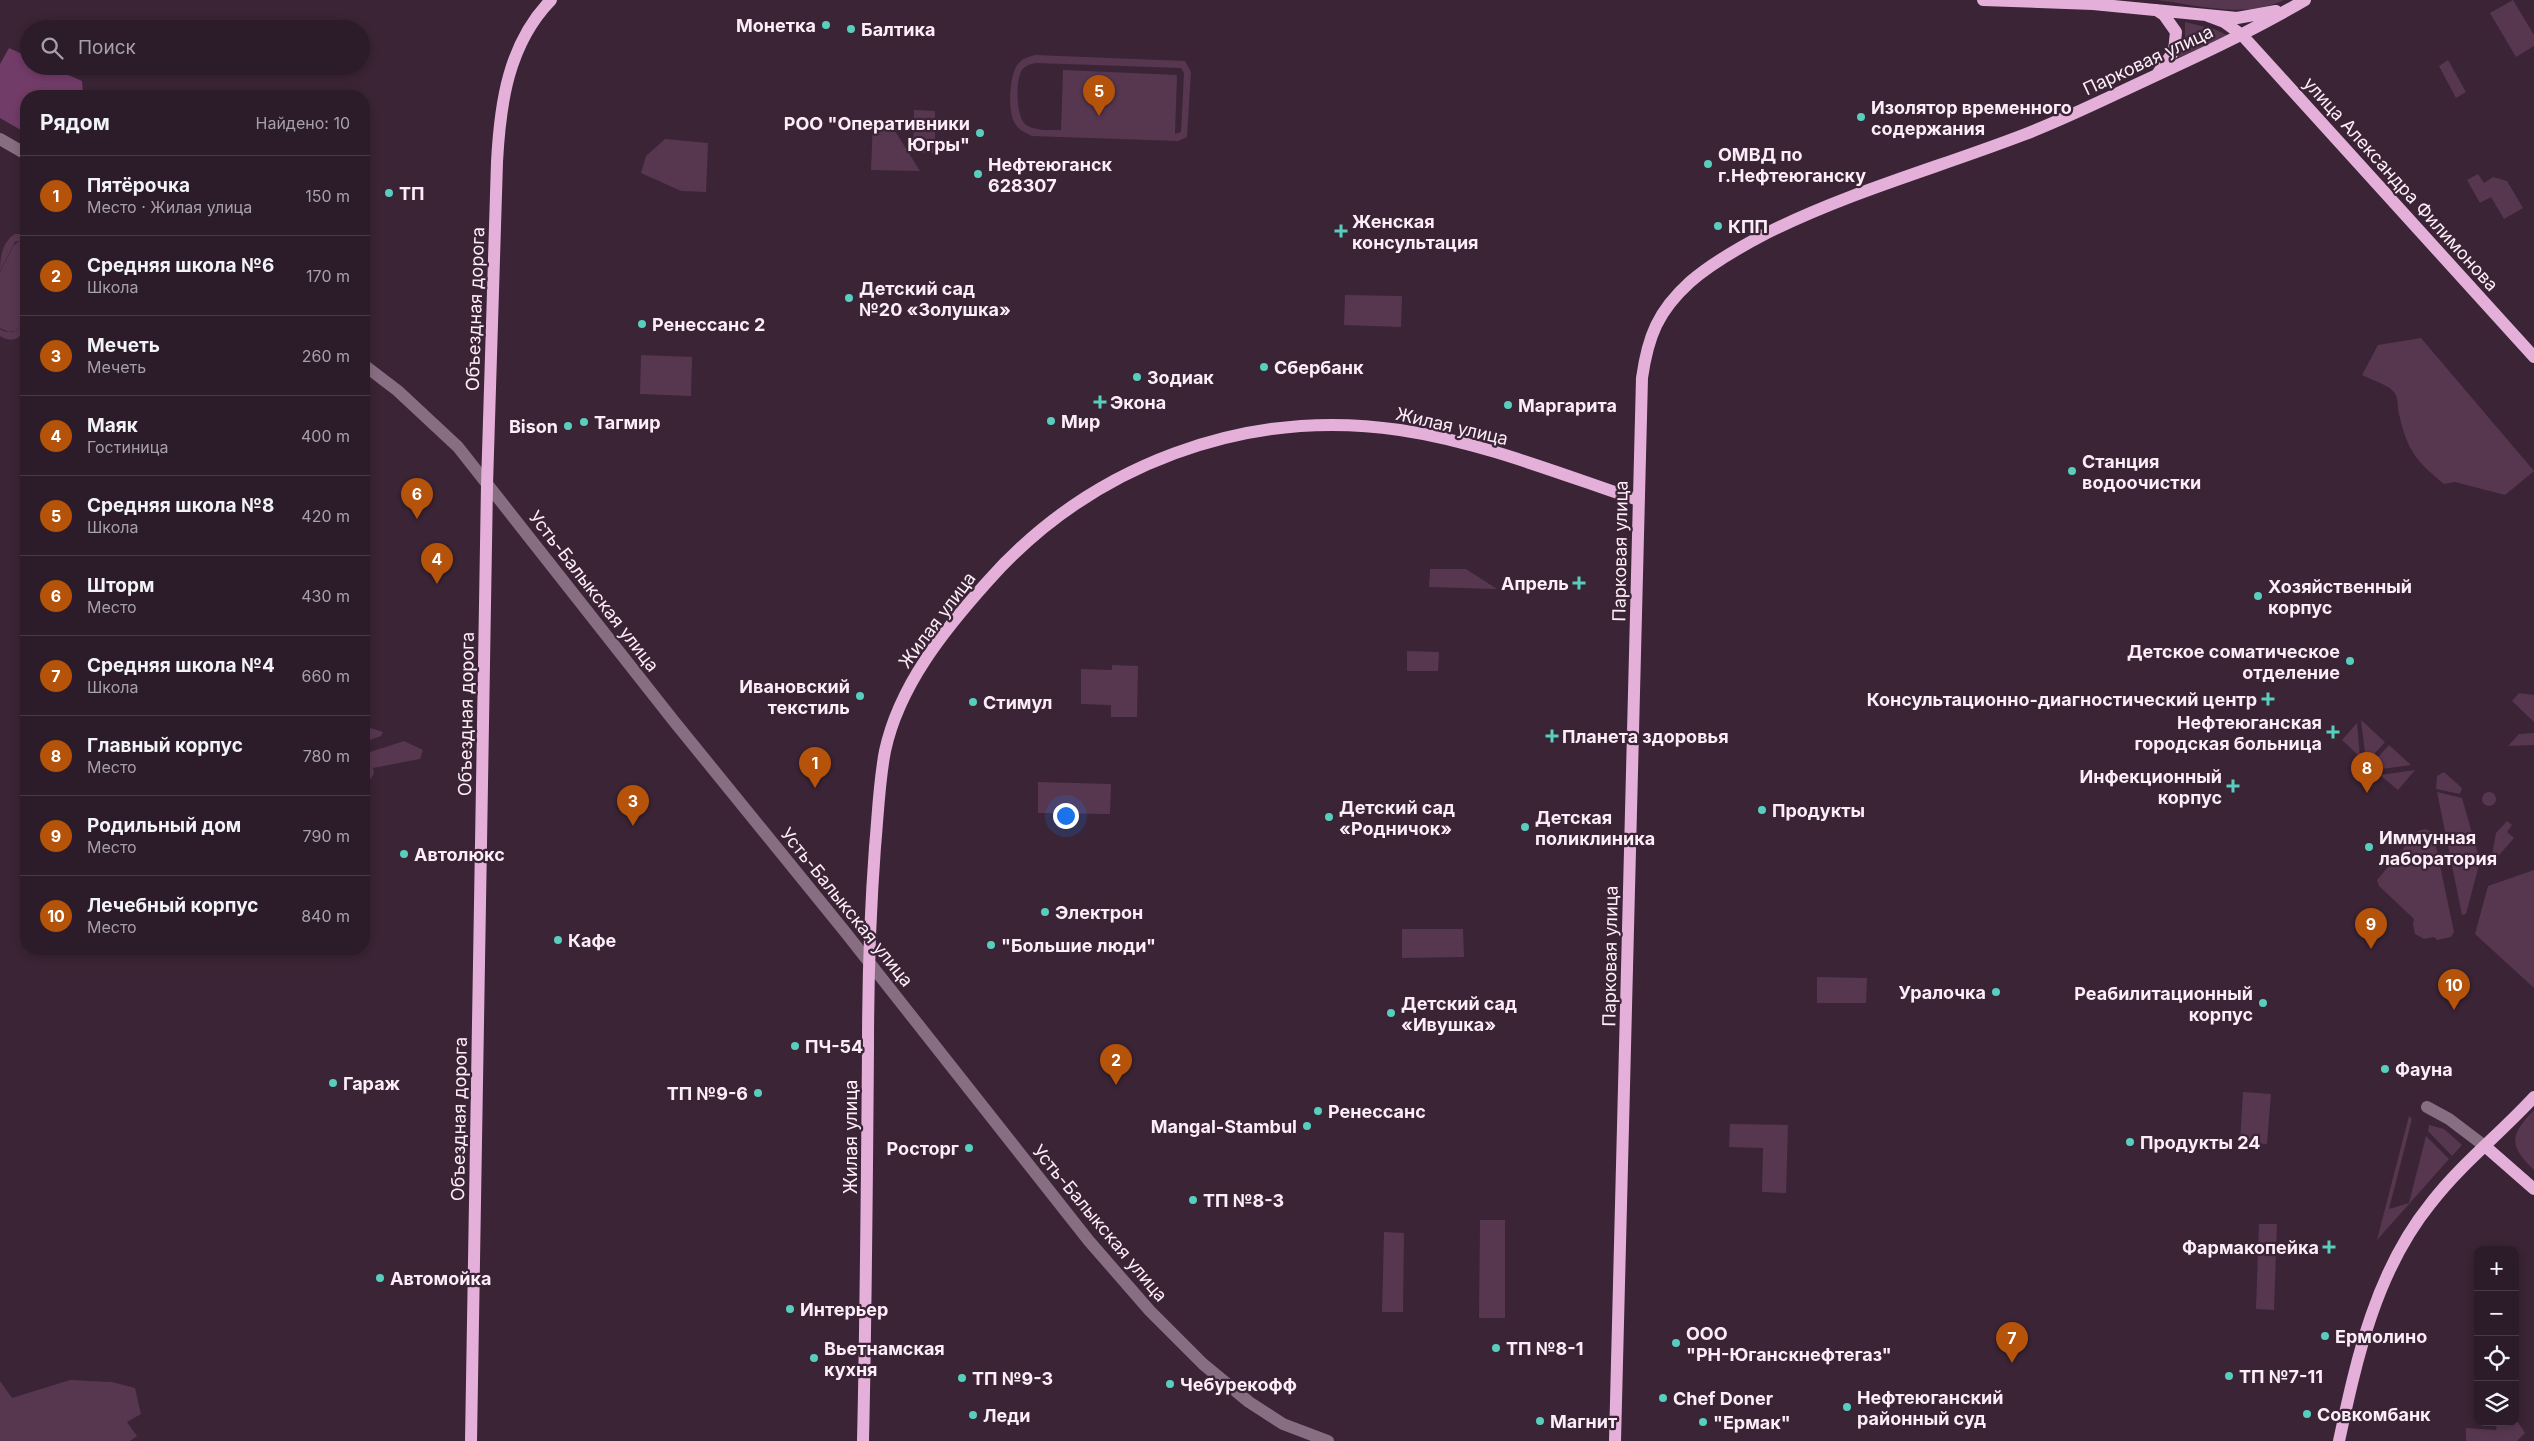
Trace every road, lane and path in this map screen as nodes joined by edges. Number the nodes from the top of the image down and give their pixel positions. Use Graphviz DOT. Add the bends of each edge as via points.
graph roads {
  1 [pos="551,0"];
  2 [pos="1983,0"];
  3 [pos="2088,2"];
  4 [pos="2302,2"];
  5 [pos="2154,9"];
  6 [pos="2208,16"];
  7 [pos="2242,35"];
  8 [pos="2154,76"];
  9 [pos="0,139"];
  10 [pos="20,151"];
  11 [pos="2534,357"];
  12 [pos="370,370"];
  13 [pos="488,485"];
  14 [pos="1638,500"];
  15 [pos="869,961"];
  16 [pos="2534,1097"];
  17 [pos="2427,1107"];
  18 [pos="2486,1147"];
  19 [pos="2534,1189"];
  20 [pos="471,1441"];
  21 [pos="863,1441"];
  22 [pos="1328,1441"];
  23 [pos="1615,1441"];
  24 [pos="2339,1441"];
  1 -- 13 [label="main road, Объездная дорога" via="531,25 518,49 500,117"];
  2 -- 3 [label="main road"];
  3 -- 5 [label="main road"];
  4 -- 6 [label="main road" via="2251,17"];
  4 -- 7 [label="main road, Парковая улица"];
  5 -- 6 [label="main road"];
  5 -- 8 [label="main road" via="2172,23 2177,40 2168,62"];
  6 -- 7 [label="main road, улица Александра Филимонова" via="2224,22"];
  7 -- 8 [label="main road, Парковая улица"];
  7 -- 11 [label="main road, улица Александра Филимонова"];
  8 -- 14 [label="main road, Парковая улица" via="2024,134 1814,211 1749,243 1690,282 1662,312 1646,350 1642,378"];
  9 -- 10 [label="street"];
  12 -- 13 [label="street, Усть-Балыкская улица" via="458,447"];
  13 -- 15 [label="street, Усть-Балыкская улица"];
  13 -- 20 [label="main road, Объездная дорога"];
  14 -- 15 [label="main road, Жилая улица" via="1460,443 1380,427 1327,426 1253,432 1187,448 1136,468 1084,496 1048,522 1003,564 951,626 907,690 890,733 881,775"];
  14 -- 23 [label="main road, Парковая улица"];
  15 -- 21 [label="main road, Жилая улица"];
  15 -- 22 [label="street, Усть-Балыкская улица" via="1089,1241 1150,1311 1203,1364 1249,1402 1283,1424"];
  16 -- 18 [label="main road"];
  17 -- 18 [label="street"];
  18 -- 19 [label="main road"];
  18 -- 24 [label="main road" via="2432,1201 2397,1254 2362,1341"];
}
